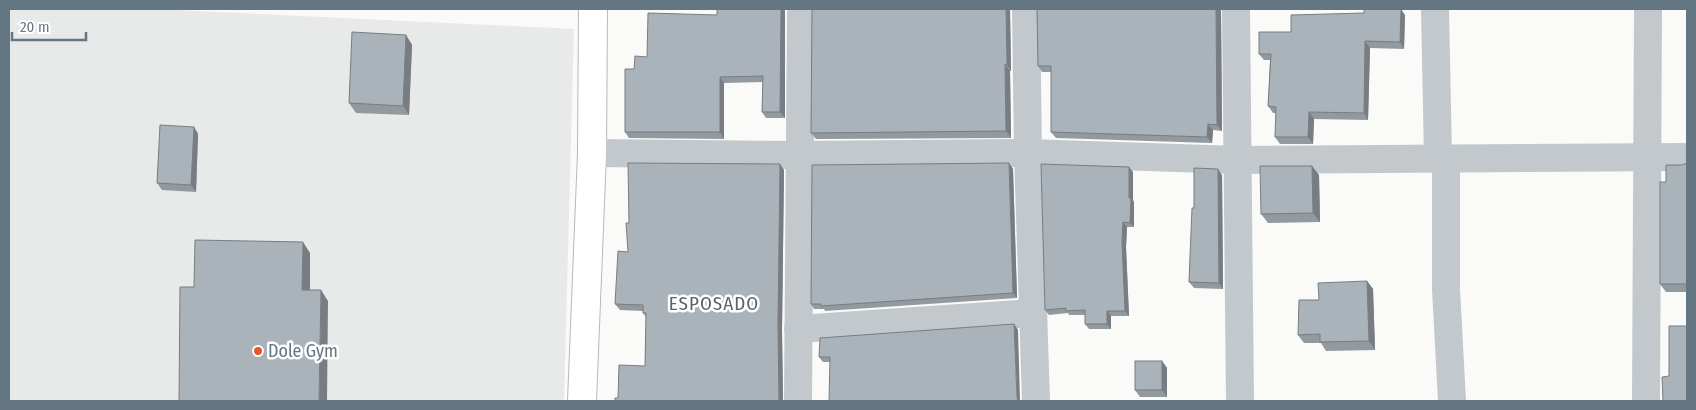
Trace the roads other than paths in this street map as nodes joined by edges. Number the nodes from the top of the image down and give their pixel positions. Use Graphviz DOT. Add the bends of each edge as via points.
graph roads {
  1 [pos="593,9"];
  2 [pos="801,9"];
  3 [pos="1026,9"];
  4 [pos="1236,9"];
  5 [pos="1435,9"];
  6 [pos="1648,9"];
  7 [pos="1028,152"];
  8 [pos="592,153"];
  9 [pos="799,155"];
  10 [pos="1648,156"];
  11 [pos="1687,157"];
  12 [pos="1442,158"];
  13 [pos="1238,160"];
  14 [pos="1032,313"];
  15 [pos="798,329"];
  16 [pos="582,401"];
  17 [pos="798,401"];
  18 [pos="1036,401"];
  19 [pos="1240,401"];
  20 [pos="1452,401"];
  21 [pos="1646,401"];
  1 -- 8 [label="main road"];
  2 -- 9 [label="street"];
  3 -- 7 [label="street"];
  4 -- 13 [label="street"];
  5 -- 12 [label="street"];
  6 -- 10 [label="street"];
  7 -- 9 [label="street"];
  7 -- 13 [label="street"];
  7 -- 14 [label="street"];
  8 -- 9 [label="street"];
  8 -- 16 [label="main road"];
  9 -- 15 [label="street"];
  10 -- 11 [label="street"];
  10 -- 12 [label="street"];
  10 -- 21 [label="street"];
  12 -- 13 [label="street"];
  12 -- 20 [label="street"];
  13 -- 19 [label="street"];
  14 -- 15 [label="street"];
  14 -- 18 [label="street"];
  15 -- 17 [label="street"];
}
